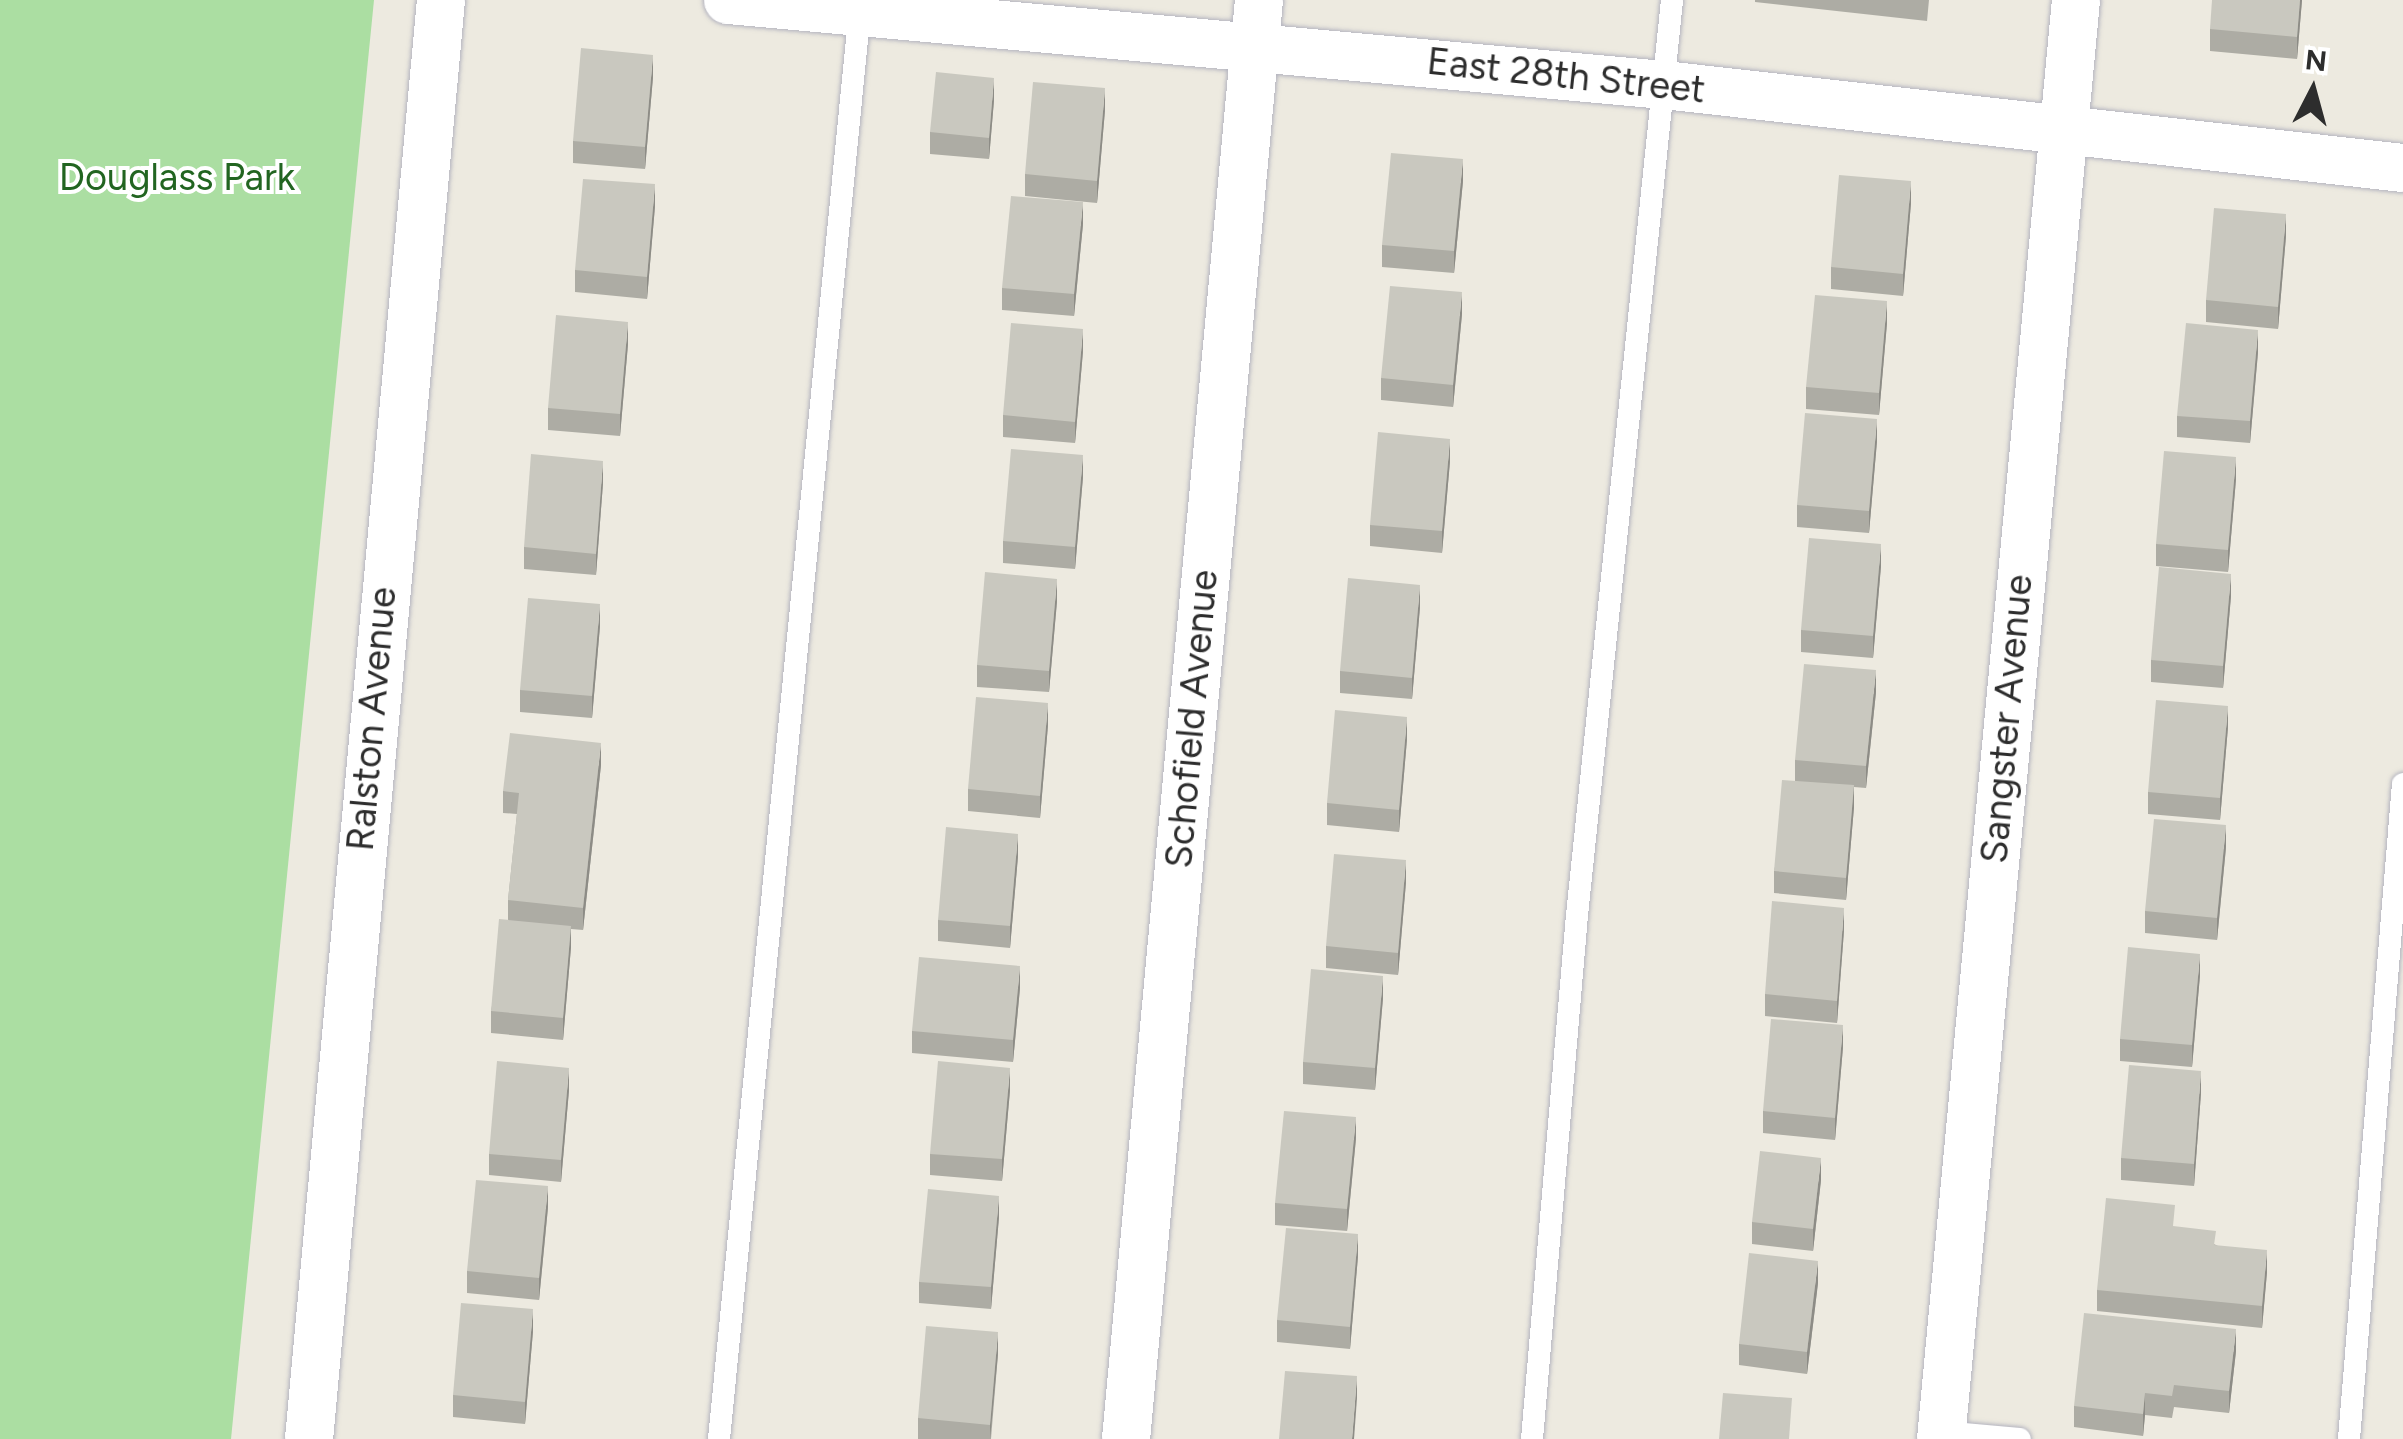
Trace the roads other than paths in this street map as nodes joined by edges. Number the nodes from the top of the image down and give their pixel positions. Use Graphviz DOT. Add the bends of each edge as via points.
graph roads {
  1 [pos="441,0"];
  2 [pos="728,0"];
  3 [pos="1672,0"];
  4 [pos="2076,0"];
  5 [pos="861,7"];
  6 [pos="1257,22"];
  7 [pos="1664,86"];
  8 [pos="2064,128"];
  9 [pos="2403,168"];
  10 [pos="2403,784"];
  11 [pos="1941,1436"];
  12 [pos="309,1439"];
  13 [pos="719,1439"];
  14 [pos="1126,1439"];
  15 [pos="1532,1439"];
  16 [pos="2020,1439"];
  17 [pos="2349,1439"];
  1 -- 12 [label="street, Ralston Avenue"];
  2 -- 5 [label="street, East 28th Street"];
  3 -- 7 [label="lane"];
  4 -- 8 [label="street, Sangster Avenue"];
  5 -- 6 [label="street, East 28th Street"];
  5 -- 13 [label="lane"];
  6 -- 7 [label="street, East 28th Street"];
  6 -- 14 [label="street, Schofield Avenue"];
  7 -- 8 [label="street, East 28th Street"];
  7 -- 15 [label="lane" via="1577,915"];
  8 -- 9 [label="street, East 28th Street"];
  8 -- 11 [label="street, Sangster Avenue"];
  10 -- 17 [label="lane"];
  11 -- 16 [label="lane"];
}
